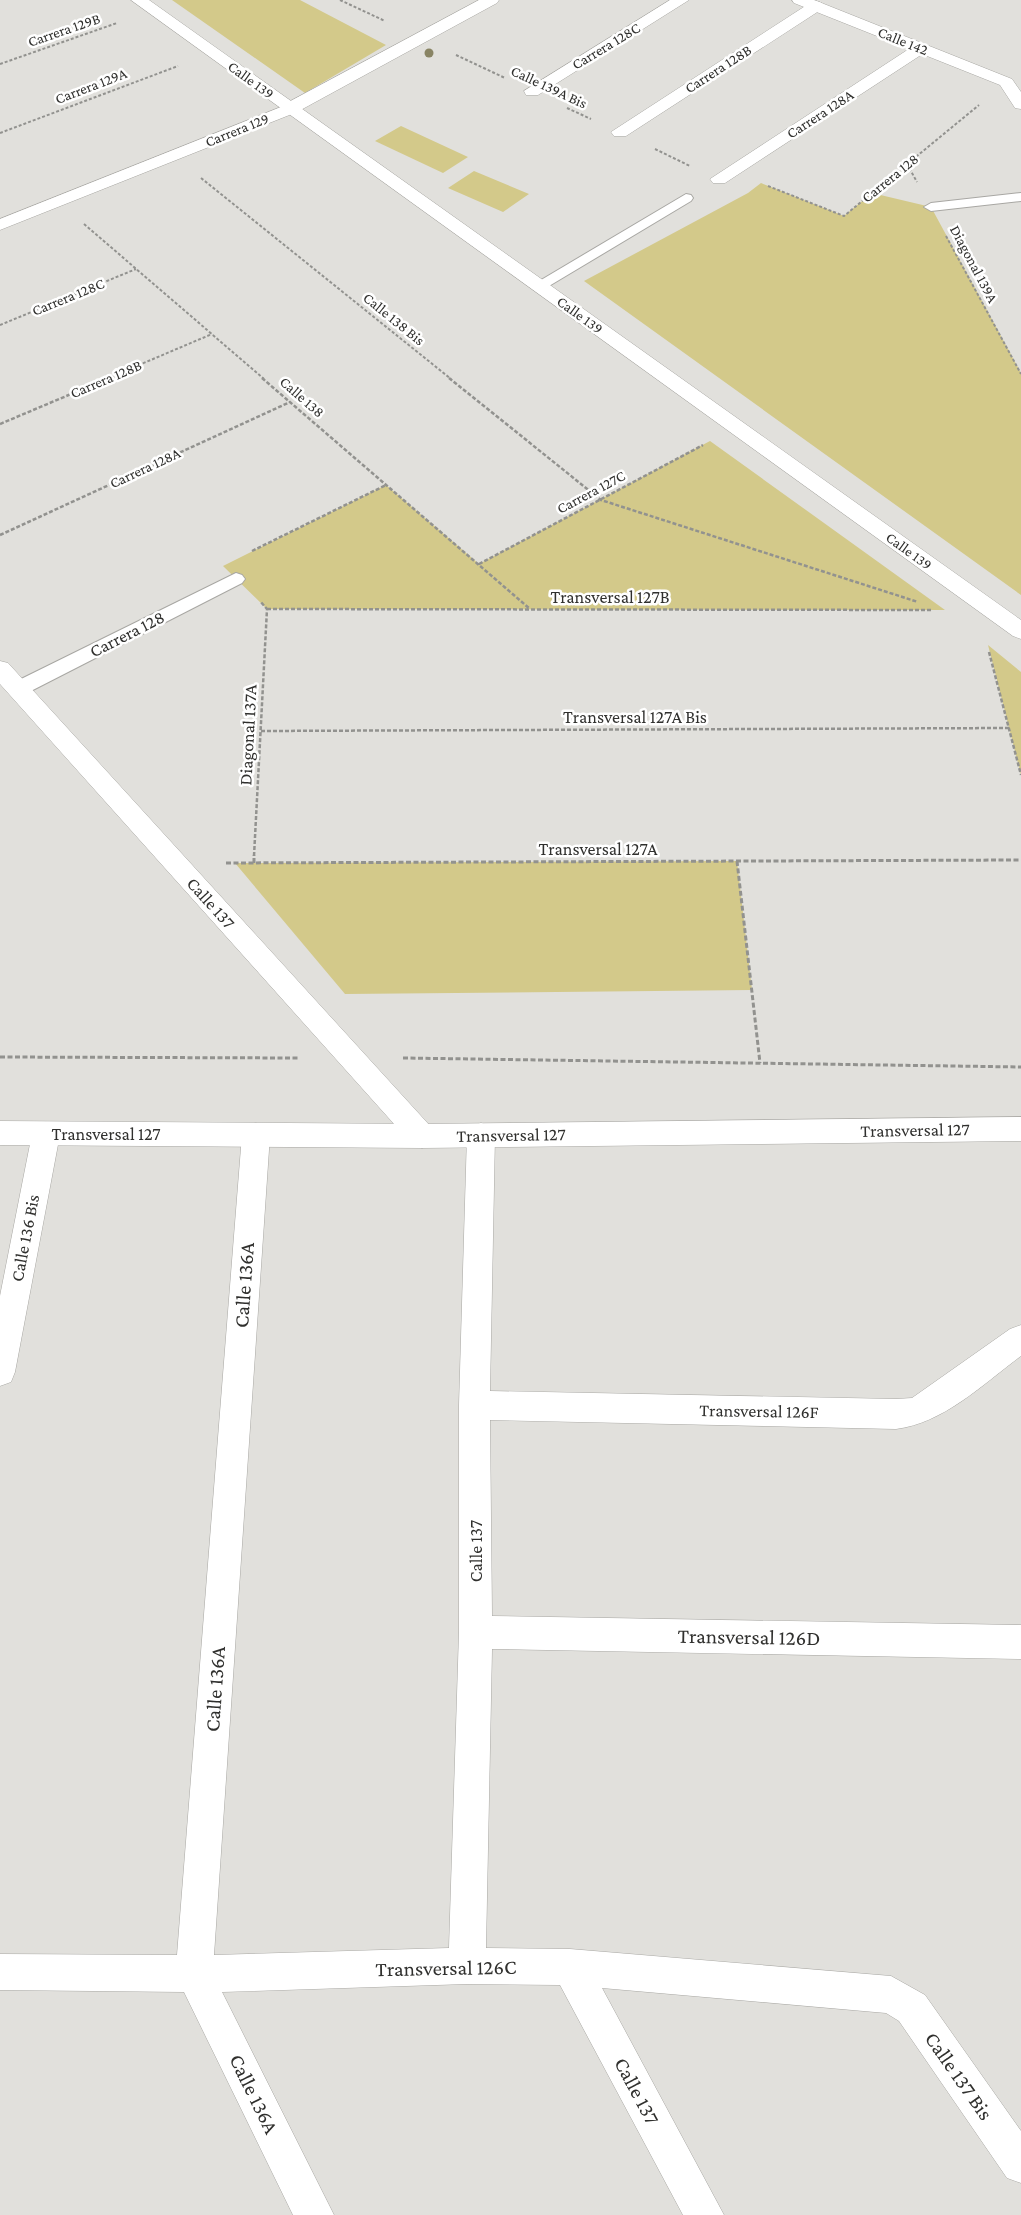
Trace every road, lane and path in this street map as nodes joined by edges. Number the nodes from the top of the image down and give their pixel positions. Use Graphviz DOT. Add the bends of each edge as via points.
graph roads {
  1 [pos="139,0"];
  2 [pos="340,0"];
  3 [pos="491,0"];
  4 [pos="681,0"];
  5 [pos="808,3"];
  6 [pos="121,22"];
  7 [pos="420,38"];
  8 [pos="921,48"];
  9 [pos="0,64"];
  10 [pos="181,65"];
  11 [pos="1014,79"];
  12 [pos="532,91"];
  13 [pos="1021,104"];
  14 [pos="291,108"];
  15 [pos="620,132"];
  16 [pos="0,133"];
  17 [pos="173,156"];
  18 [pos="907,164"];
  19 [pos="719,179"];
  20 [pos="748,193"];
  21 [pos="1021,197"];
  22 [pos="686,198"];
  23 [pos="58,202"];
  24 [pos="931,207"];
  25 [pos="0,225"];
  26 [pos="136,269"];
  27 [pos="539,286"];
  28 [pos="0,325"];
  29 [pos="212,334"];
  30 [pos="1021,374"];
  31 [pos="290,402"];
  32 [pos="0,424"];
  33 [pos="710,441"];
  34 [pos="386,485"];
  35 [pos="601,500"];
  36 [pos="0,535"];
  37 [pos="249,553"];
  38 [pos="479,564"];
  39 [pos="236,579"];
  40 [pos="268,609"];
  41 [pos="530,609"];
  42 [pos="1021,631"];
  43 [pos="988,645"];
  44 [pos="0,669"];
  45 [pos="18,689"];
  46 [pos="1009,728"];
  47 [pos="261,731"];
  48 [pos="1021,775"];
  49 [pos="1021,860"];
  50 [pos="738,861"];
  51 [pos="254,863"];
  52 [pos="176,864"];
  53 [pos="0,1057"];
  54 [pos="351,1058"];
  55 [pos="760,1063"];
  56 [pos="1021,1067"];
  57 [pos="1021,1129"];
  58 [pos="0,1133"];
  59 [pos="46,1134"];
  60 [pos="256,1135"];
  61 [pos="422,1136"];
  62 [pos="481,1136"];
  63 [pos="1021,1340"];
  64 [pos="0,1372"];
  65 [pos="474,1405"];
  66 [pos="476,1632"];
  67 [pos="1021,1642"];
  68 [pos="467,1966"];
  69 [pos="570,1967"];
  70 [pos="0,1972"];
  71 [pos="194,1974"];
  72 [pos="891,1995"];
  73 [pos="1021,2164"];
  74 [pos="314,2215"];
  75 [pos="704,2215"];
  1 -- 14 [label="street, Calle 139"];
  2 -- 7 [label="path, Calle 139A Bis"];
  3 -- 7 [label="street, Carrera 129"];
  4 -- 12 [label="street, Carrera 128C"];
  5 -- 8 [label="street, Calle 142"];
  5 -- 15 [label="street, Carrera 128B"];
  6 -- 9 [label="path, Carrera 129B"];
  7 -- 12 [label="path, Calle 139A Bis"];
  7 -- 14 [label="street, Carrera 129"];
  8 -- 11 [label="street, Calle 142"];
  8 -- 19 [label="street, Carrera 128A"];
  10 -- 16 [label="path, Carrera 129A"];
  11 -- 13 [label="street"];
  11 -- 18 [label="path, Carrera 128"];
  12 -- 15 [label="path, Calle 139A Bis"];
  14 -- 17 [label="street, Carrera 129"];
  14 -- 27 [label="street, Calle 139"];
  15 -- 19 [label="path, Calle 139A Bis"];
  17 -- 23 [label="street, Carrera 129"];
  17 -- 35 [label="path, Calle 138 Bis"];
  18 -- 20 [label="path, Carrera 128" via="844,216 761,183"];
  18 -- 24 [label="path, Diagonal 139A"];
  19 -- 20 [label="path, Calle 139A Bis"];
  21 -- 24 [label="lane"];
  22 -- 27 [label="lane"];
  23 -- 25 [label="street, Carrera 129"];
  23 -- 26 [label="path, Calle 138"];
  24 -- 30 [label="path, Diagonal 139A"];
  26 -- 28 [label="path, Carrera 128C"];
  26 -- 29 [label="path, Calle 138"];
  27 -- 42 [label="street, Calle 139"];
  29 -- 31 [label="path, Calle 138"];
  29 -- 32 [label="path, Carrera 128B"];
  31 -- 34 [label="path, Calle 138"];
  31 -- 36 [label="path, Carrera 128A"];
  33 -- 35 [label="path, Carrera 127C"];
  34 -- 37 [label="path"];
  34 -- 38 [label="path, Calle 138"];
  35 -- 38 [label="path, Carrera 127C"];
  35 -- 41 [label="path, Transversal 127B" via="935,609"];
  38 -- 41 [label="path, Calle 138"];
  39 -- 45 [label="lane, Carrera 128"];
  40 -- 41 [label="path, Transversal 127B"];
  40 -- 47 [label="path, Diagonal 137A"];
  43 -- 46 [label="path"];
  44 -- 45 [label="street, Calle 137"];
  45 -- 52 [label="street, Calle 137"];
  46 -- 47 [label="path, Transversal 127A Bis"];
  46 -- 48 [label="path"];
  47 -- 51 [label="path, Diagonal 137A"];
  49 -- 50 [label="path, Transversal 127A"];
  50 -- 51 [label="path, Transversal 127A"];
  50 -- 55 [label="path"];
  51 -- 52 [label="path, Transversal 127A"];
  52 -- 54 [label="street, Calle 137"];
  53 -- 54 [label="path"];
  54 -- 55 [label="path"];
  54 -- 61 [label="street, Calle 137"];
  55 -- 56 [label="path"];
  57 -- 62 [label="street, Transversal 127"];
  58 -- 59 [label="street, Transversal 127"];
  59 -- 60 [label="street, Transversal 127"];
  59 -- 64 [label="street, Calle 136 Bis"];
  60 -- 61 [label="street, Transversal 127"];
  60 -- 71 [label="street, Calle 136A"];
  61 -- 62 [label="street, Transversal 127"];
  62 -- 65 [label="street, Calle 137"];
  63 -- 65 [label="street, Transversal 126F" via="929,1405 913,1412"];
  65 -- 66 [label="street, Calle 137"];
  66 -- 67 [label="street, Transversal 126D"];
  66 -- 68 [label="street, Calle 137"];
  68 -- 69 [label="street, Transversal 126C"];
  68 -- 71 [label="street, Transversal 126C"];
  69 -- 72 [label="street, Transversal 126C"];
  69 -- 75 [label="street, Calle 137"];
  70 -- 71 [label="street, Transversal 126C"];
  71 -- 74 [label="street, Calle 136A"];
  72 -- 73 [label="street, Calle 137 Bis" via="912,2008"];
}
